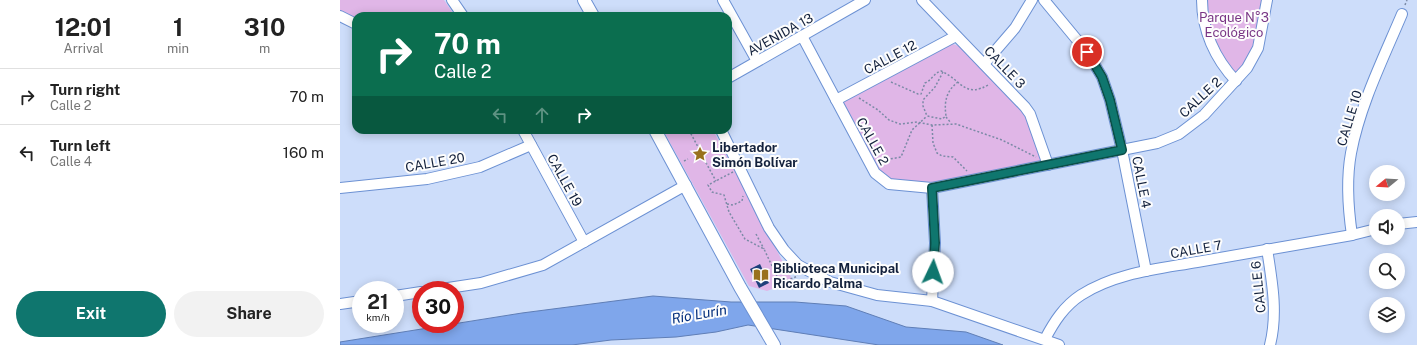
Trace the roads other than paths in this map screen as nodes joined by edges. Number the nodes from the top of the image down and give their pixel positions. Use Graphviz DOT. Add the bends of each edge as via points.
graph roads {
  1 [pos="452,0"];
  2 [pos="584,0"];
  3 [pos="723,0"];
  4 [pos="865,0"];
  5 [pos="922,0"];
  6 [pos="1032,0"];
  7 [pos="1044,0"];
  8 [pos="1202,0"];
  9 [pos="1267,0"];
  10 [pos="460,12"];
  11 [pos="591,12"];
  12 [pos="730,12"];
  13 [pos="1402,14"];
  14 [pos="340,16"];
  15 [pos="732,16"];
  16 [pos="352,22"];
  17 [pos="802,36"];
  18 [pos="956,36"];
  19 [pos="757,61"];
  20 [pos="984,64"];
  21 [pos="732,76"];
  22 [pos="1236,81"];
  23 [pos="836,100"];
  24 [pos="525,134"];
  25 [pos="657,134"];
  26 [pos="723,134"];
  27 [pos="531,145"];
  28 [pos="1122,150"];
  29 [pos="1048,165"];
  30 [pos="686,185"];
  31 [pos="340,188"];
  32 [pos="932,188"];
  33 [pos="1417,222"];
  34 [pos="1405,223"];
  35 [pos="1369,231"];
  36 [pos="1352,235"];
  37 [pos="584,242"];
  38 [pos="1267,249"];
  39 [pos="1146,271"];
  40 [pos="464,286"];
  41 [pos="932,301"];
  42 [pos="352,302"];
  43 [pos="340,304"];
  44 [pos="1045,339"];
  45 [pos="772,343"];
  46 [pos="1060,345"];
  47 [pos="1270,345"];
  1 -- 10 [label="street"];
  2 -- 11 [label="main road"];
  3 -- 12 [label="street"];
  4 -- 17 [label="street, AVENIDA 13"];
  5 -- 18 [label="street, CALLE 3"];
  6 -- 20 [label="street" via="1015,28"];
  7 -- 28 [label="street, CALLE 4" via="1087,52 1102,77"];
  8 -- 22 [label="street" via="1202,17 1211,45"];
  9 -- 22 [label="street, CALLE 2" via="1258,48"];
  13 -- 36 [label="street, CALLE 10" via="1364,106 1351,152 1348,210"];
  14 -- 16 [label="street"];
  15 -- 19 [label="street"];
  17 -- 19 [label="street, AVENIDA 13"];
  17 -- 23 [label="street, CALLE 2"];
  18 -- 20 [label="street, CALLE 3"];
  18 -- 23 [label="street, CALLE 12"];
  19 -- 21 [label="street, AVENIDA 13"];
  20 -- 29 [label="street, CALLE 3" via="1030,114"];
  22 -- 28 [label="street, CALLE 2" via="1204,115 1179,134"];
  23 -- 32 [label="street, CALLE 2" via="875,173 889,184"];
  24 -- 27 [label="street, CALLE 19"];
  25 -- 30 [label="main road"];
  26 -- 41 [label="street" via="769,228 798,265 830,282 877,295"];
  27 -- 31 [label="street, CALLE 20" via="480,167 428,179"];
  27 -- 37 [label="street, CALLE 19"];
  28 -- 29 [label="street, CALLE 2"];
  28 -- 39 [label="street, CALLE 4"];
  29 -- 32 [label="street, CALLE 2"];
  30 -- 37 [label="street"];
  30 -- 45 [label="main road"];
  32 -- 41 [label="street" via="935,243"];
  33 -- 34 [label="street"];
  35 -- 36 [label="street, CALLE 7"];
  36 -- 38 [label="street, CALLE 7"];
  37 -- 40 [label="street" via="542,265"];
  38 -- 39 [label="street, CALLE 7"];
  38 -- 47 [label="street, CALLE 6" via="1274,293 1274,330"];
  39 -- 44 [label="street, CALLE 7" via="1104,283 1081,295 1055,320"];
  41 -- 44 [label="street"];
  42 -- 43 [label="street"];
  44 -- 46 [label="street"];
}
